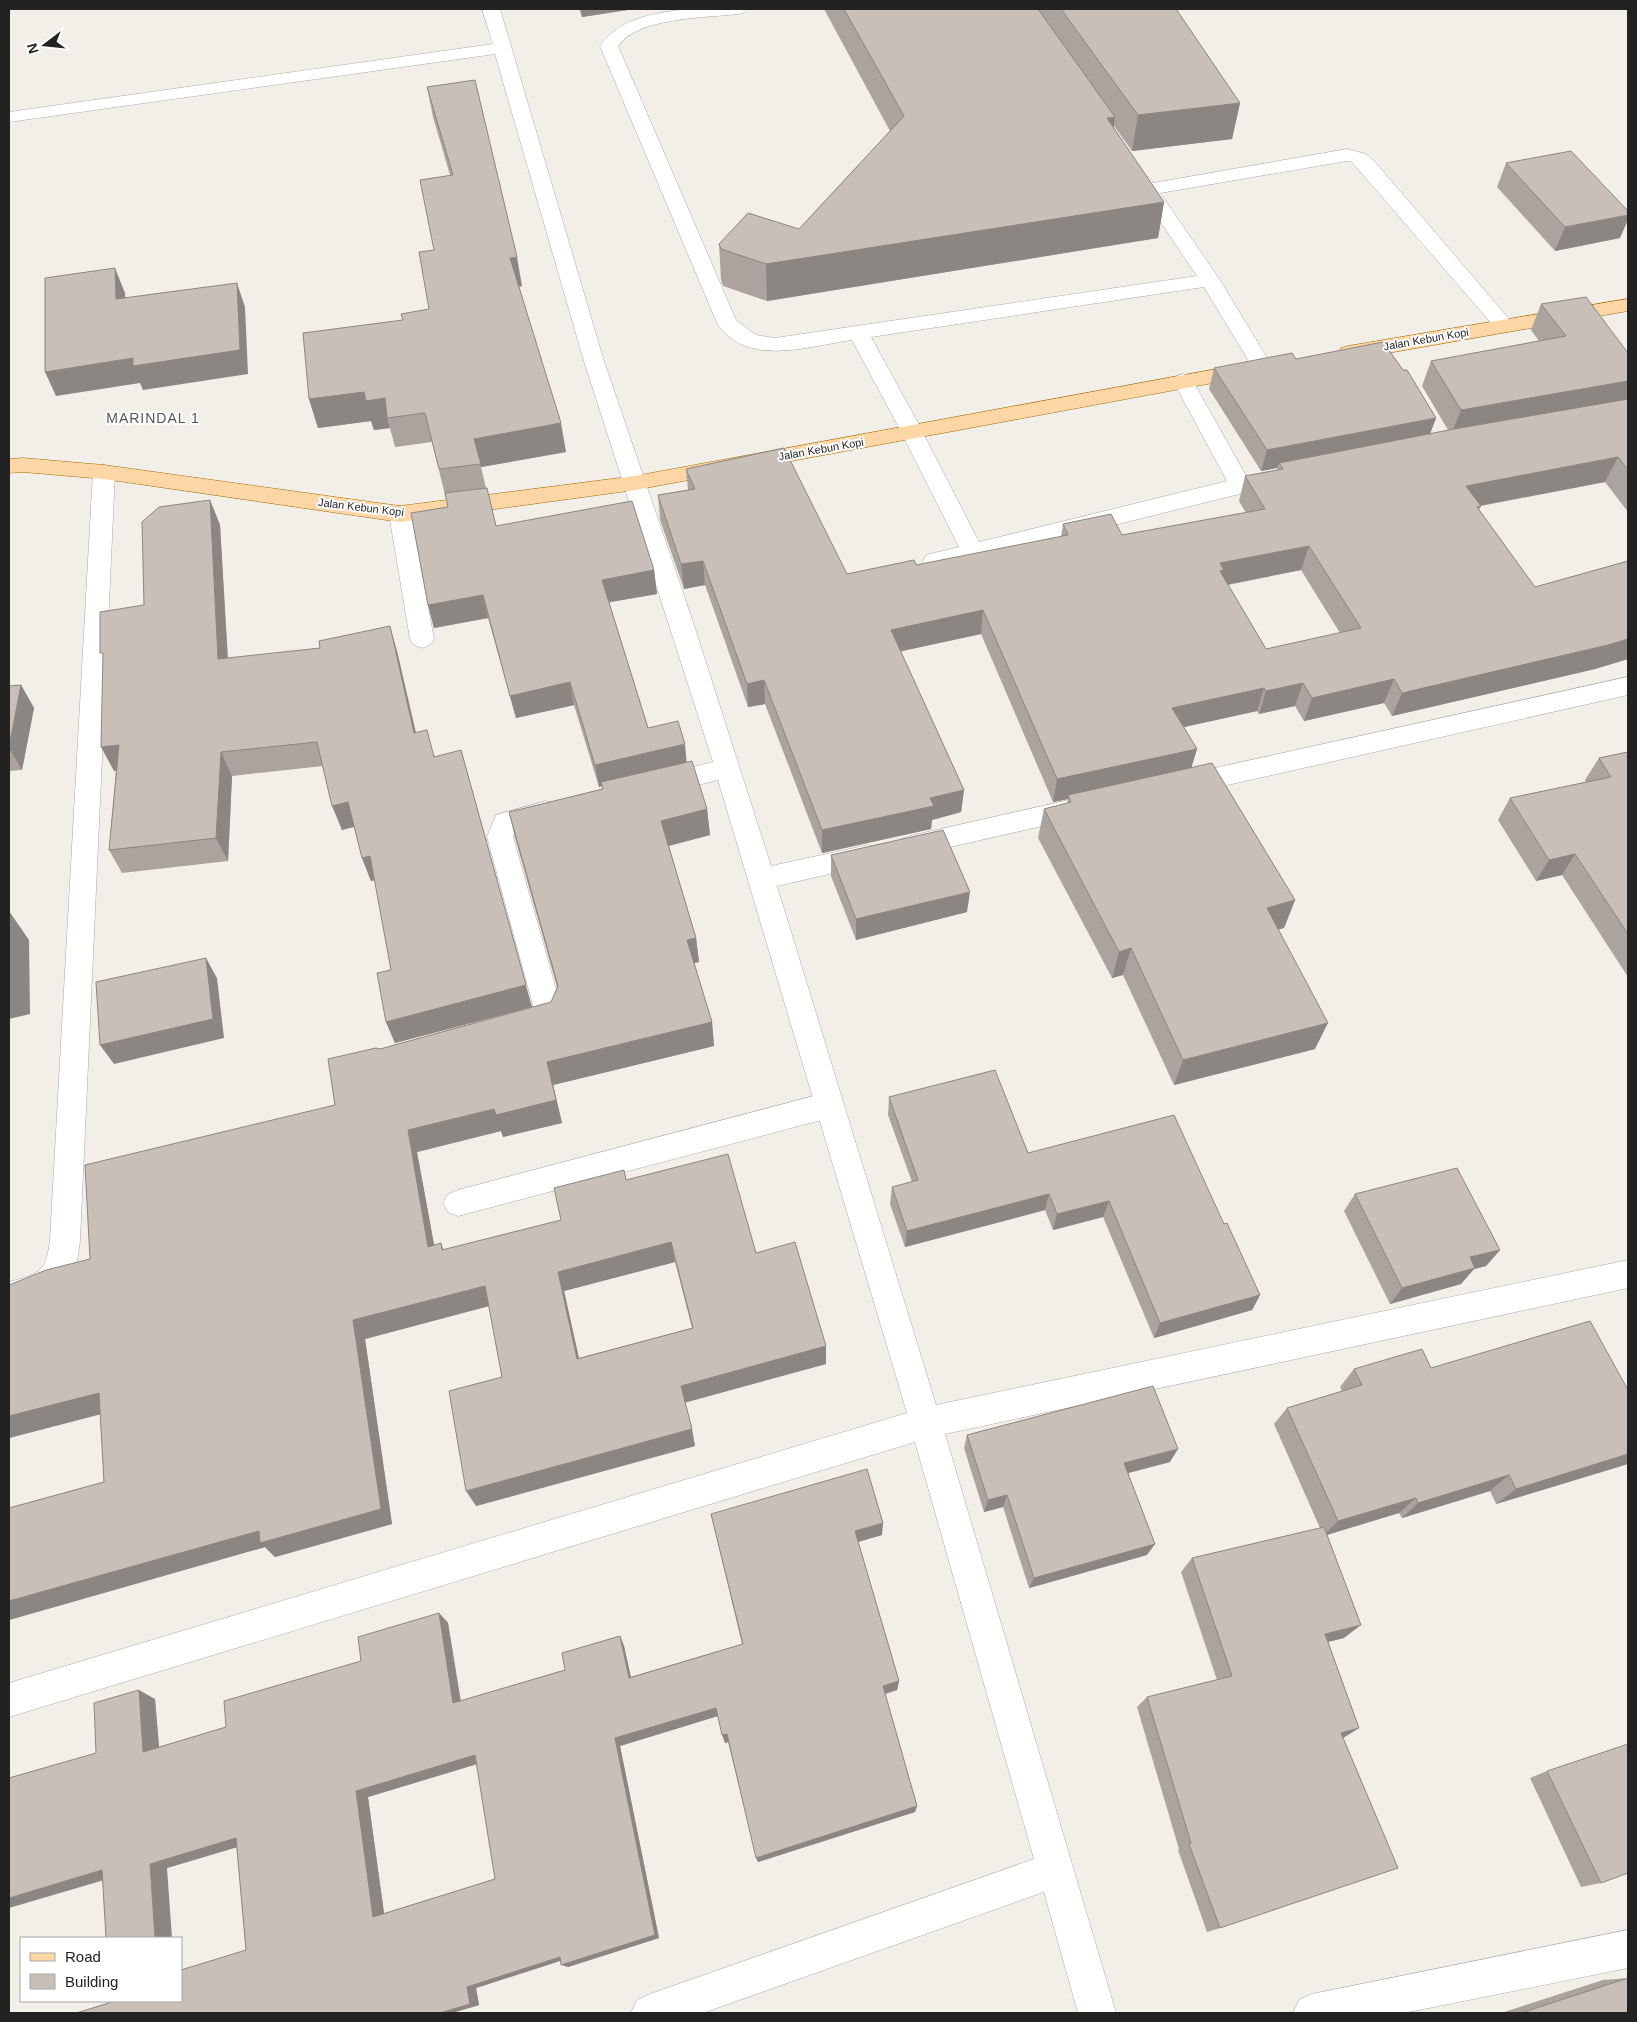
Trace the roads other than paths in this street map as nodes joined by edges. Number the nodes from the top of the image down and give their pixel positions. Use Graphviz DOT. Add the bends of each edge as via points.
graph roads {
  1 [pos="491,9"];
  2 [pos="738,9"];
  3 [pos="502,48"];
  4 [pos="9,117"];
  5 [pos="1131,165"];
  6 [pos="1148,189"];
  7 [pos="1210,280"];
  8 [pos="1628,305"];
  9 [pos="1505,326"];
  10 [pos="858,333"];
  11 [pos="1329,356"];
  12 [pos="1272,366"];
  13 [pos="1183,381"];
  14 [pos="912,432"];
  15 [pos="9,466"];
  16 [pos="104,472"];
  17 [pos="1298,474"];
  18 [pos="635,483"];
  19 [pos="1240,485"];
  20 [pos="400,514"];
  21 [pos="973,552"];
  22 [pos="934,561"];
  23 [pos="422,639"];
  24 [pos="1628,686"];
  25 [pos="728,768"];
  26 [pos="633,790"];
  27 [pos="1160,790"];
  28 [pos="1102,803"];
  29 [pos="567,806"];
  30 [pos="762,879"];
  31 [pos="500,1030"];
  32 [pos="829,1105"];
  33 [pos="458,1204"];
  34 [pos="1628,1274"];
  35 [pos="9,1296"];
  36 [pos="926,1423"];
  37 [pos="9,1700"];
  38 [pos="1054,1870"];
  39 [pos="1628,1949"];
  40 [pos="650,2013"];
  41 [pos="1097,2013"];
  42 [pos="1312,2013"];
  1 -- 3 [label="street"];
  2 -- 10 [label="street" via="657,20 633,27 617,35 609,46 611,55 727,323 740,335 764,346"];
  3 -- 4 [label="street"];
  3 -- 18 [label="street" via="593,358"];
  5 -- 6 [label="street"];
  6 -- 7 [label="street"];
  6 -- 9 [label="street" via="1354,156 1368,166"];
  7 -- 10 [label="street"];
  7 -- 12 [label="street"];
  8 -- 9 [label="main road, Jalan Kebun Kopi" via="1590,320"];
  9 -- 11 [label="main road, Jalan Kebun Kopi" via="1390,355"];
  10 -- 14 [label="street"];
  12 -- 13 [label="main road, Jalan Kebun Kopi"];
  13 -- 14 [label="main road, Jalan Kebun Kopi"];
  13 -- 19 [label="street"];
  14 -- 18 [label="main road, Jalan Kebun Kopi"];
  14 -- 21 [label="street"];
  15 -- 16 [label="main road, Jalan Kebun Kopi"];
  16 -- 20 [label="main road, Jalan Kebun Kopi"];
  16 -- 35 [label="street" via="68,1222 62,1265 55,1279"];
  17 -- 19 [label="street"];
  18 -- 20 [label="main road, Jalan Kebun Kopi"];
  18 -- 25 [label="street"];
  19 -- 21 [label="street"];
  20 -- 23 [label="street"];
  21 -- 22 [label="street"];
  24 -- 27 [label="street"];
  25 -- 26 [label="street"];
  25 -- 30 [label="street"];
  28 -- 30 [label="street"];
  29 -- 31 [label="street" via="511,819 501,829 500,837 548,1010 547,1016 541,1019"];
  30 -- 32 [label="street"];
  32 -- 33 [label="street"];
  32 -- 36 [label="street"];
  34 -- 36 [label="street"];
  36 -- 37 [label="street"];
  36 -- 38 [label="street"];
  38 -- 40 [label="street"];
  38 -- 41 [label="street"];
  39 -- 42 [label="street"];
}
